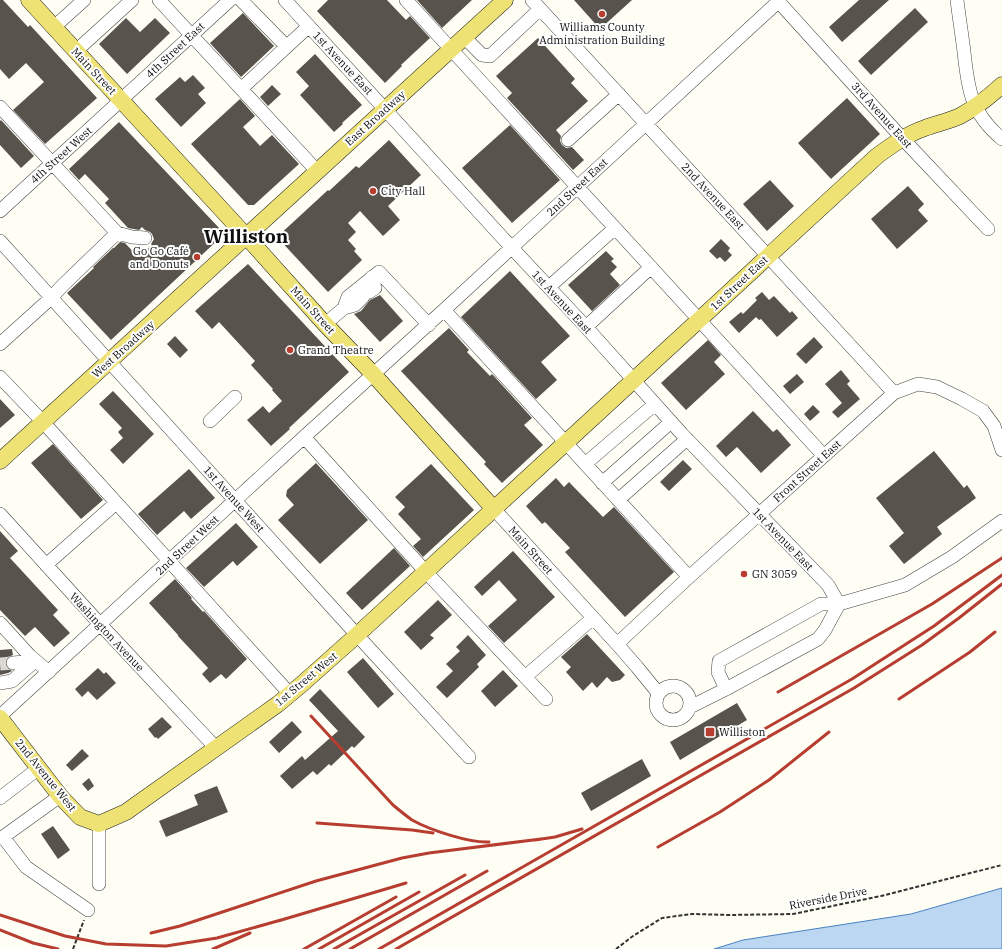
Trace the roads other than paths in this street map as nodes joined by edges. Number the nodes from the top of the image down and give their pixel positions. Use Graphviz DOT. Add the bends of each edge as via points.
graph roads {
  1 [pos="29,0"];
  2 [pos="84,0"];
  3 [pos="132,0"];
  4 [pos="159,0"];
  5 [pos="230,0"];
  6 [pos="241,0"];
  7 [pos="285,0"];
  8 [pos="406,0"];
  9 [pos="505,0"];
  10 [pos="778,0"];
  11 [pos="957,0"];
  12 [pos="536,4"];
  13 [pos="309,26"];
  14 [pos="54,27"];
  15 [pos="191,35"];
  16 [pos="464,37"];
  17 [pos="286,46"];
  18 [pos="451,49"];
  19 [pos="76,52"];
  20 [pos="1002,85"];
  21 [pos="241,89"];
  22 [pos="619,94"];
  23 [pos="121,100"];
  24 [pos="0,107"];
  25 [pos="976,107"];
  26 [pos="385,109"];
  27 [pos="646,124"];
  28 [pos="902,138"];
  29 [pos="1002,139"];
  30 [pos="568,140"];
  31 [pos="52,163"];
  32 [pos="317,171"];
  33 [pos="577,187"];
  34 [pos="0,210"];
  35 [pos="615,228"];
  36 [pos="988,229"];
  37 [pos="117,234"];
  38 [pos="246,236"];
  39 [pos="146,238"];
  40 [pos="0,241"];
  41 [pos="512,248"];
  42 [pos="768,256"];
  43 [pos="652,267"];
  44 [pos="372,277"];
  45 [pos="549,288"];
  46 [pos="52,298"];
  47 [pos="344,308"];
  48 [pos="444,310"];
  49 [pos="700,320"];
  50 [pos="325,324"];
  51 [pos="429,324"];
  52 [pos="586,327"];
  53 [pos="0,344"];
  54 [pos="109,361"];
  55 [pos="374,375"];
  56 [pos="0,377"];
  57 [pos="633,381"];
  58 [pos="894,393"];
  59 [pos="235,397"];
  60 [pos="655,404"];
  61 [pos="210,421"];
  62 [pos="43,422"];
  63 [pos="671,422"];
  64 [pos="304,437"];
  65 [pos="687,439"];
  66 [pos="566,443"];
  67 [pos="1002,450"];
  68 [pos="824,456"];
  69 [pos="0,461"];
  70 [pos="584,464"];
  71 [pos="602,483"];
  72 [pos="235,500"];
  73 [pos="618,500"];
  74 [pos="116,503"];
  75 [pos="494,509"];
  76 [pos="0,514"];
  77 [pos="759,515"];
  78 [pos="1002,521"];
  79 [pos="169,561"];
  80 [pos="46,565"];
  81 [pos="426,572"];
  82 [pos="689,578"];
  83 [pos="839,604"];
  84 [pos="593,618"];
  85 [pos="100,624"];
  86 [pos="2,628"];
  87 [pos="357,635"];
  88 [pos="617,644"];
  89 [pos="35,661"];
  90 [pos="13,663"];
  91 [pos="49,672"];
  92 [pos="525,678"];
  93 [pos="0,683"];
  94 [pos="726,689"];
  95 [pos="290,694"];
  96 [pos="658,694"];
  97 [pos="546,699"];
  98 [pos="690,707"];
  99 [pos="0,717"];
  100 [pos="216,748"];
  101 [pos="470,757"];
  102 [pos="39,768"];
  103 [pos="60,796"];
  104 [pos="0,798"];
  105 [pos="99,824"];
  106 [pos="1,837"];
  107 [pos="99,884"];
  108 [pos="88,910"];
  1 -- 14 [label="main road, Main Street"];
  2 -- 14 [label="street"];
  3 -- 19 [label="street"];
  4 -- 15 [label="street"];
  5 -- 15 [label="street, 4th Street East"];
  6 -- 17 [label="street"];
  7 -- 13 [label="street, 1st Avenue East"];
  8 -- 18 [label="street"];
  9 -- 16 [label="main road, East Broadway"];
  10 -- 27 [label="street, 2nd Street East"];
  10 -- 28 [label="street, 3rd Avenue East"];
  11 -- 25 [label="street" via="967,79"];
  12 -- 16 [label="street" via="490,56 482,55"];
  12 -- 22 [label="street, 2nd Avenue East"];
  13 -- 17 [label="street"];
  13 -- 26 [label="street, 1st Avenue East"];
  14 -- 19 [label="main road, Main Street"];
  15 -- 21 [label="street"];
  15 -- 23 [label="street, 4th Street East"];
  16 -- 18 [label="main road, East Broadway"];
  17 -- 21 [label="street"];
  18 -- 26 [label="main road, East Broadway"];
  18 -- 33 [label="street"];
  19 -- 23 [label="main road, Main Street"];
  20 -- 25 [label="main road, 1st Street East"];
  21 -- 32 [label="street"];
  22 -- 27 [label="street, 2nd Avenue East"];
  22 -- 30 [label="street"];
  23 -- 31 [label="street, 4th Street West"];
  23 -- 38 [label="main road, Main Street"];
  24 -- 31 [label="street"];
  25 -- 28 [label="main road, 1st Street East" via="958,117"];
  25 -- 29 [label="street" via="985,122"];
  26 -- 32 [label="main road, East Broadway"];
  26 -- 41 [label="street, 1st Avenue East"];
  27 -- 33 [label="street, 2nd Street East"];
  27 -- 42 [label="street, 2nd Avenue East"];
  28 -- 36 [label="street, 3rd Avenue East"];
  28 -- 42 [label="main road, 1st Street East" via="877,156"];
  31 -- 34 [label="street, 4th Street West"];
  31 -- 37 [label="street"];
  32 -- 38 [label="main road, East Broadway"];
  33 -- 35 [label="street"];
  33 -- 41 [label="street, 2nd Street East"];
  35 -- 43 [label="street"];
  35 -- 45 [label="street"];
  37 -- 39 [label="street"];
  37 -- 46 [label="street"];
  38 -- 50 [label="main road, Main Street"];
  38 -- 54 [label="main road, West Broadway"];
  40 -- 46 [label="street, 1st Avenue West"];
  41 -- 45 [label="street, 1st Avenue East"];
  41 -- 48 [label="street, 2nd Street East"];
  42 -- 49 [label="main road, 1st Street East"];
  42 -- 58 [label="street, 2nd Avenue East"];
  43 -- 49 [label="street"];
  43 -- 52 [label="street"];
  44 -- 47 [label="street" via="348,297"];
  44 -- 47 [label="street" via="375,288 355,305"];
  44 -- 51 [label="street" via="379,272"];
  45 -- 52 [label="street, 1st Avenue East"];
  46 -- 53 [label="street"];
  46 -- 54 [label="street, 1st Avenue West"];
  47 -- 50 [label="street"];
  48 -- 51 [label="street, 2nd Street East"];
  48 -- 66 [label="street"];
  49 -- 57 [label="main road, 1st Street East"];
  49 -- 68 [label="street"];
  50 -- 55 [label="main road, Main Street"];
  51 -- 55 [label="street, 2nd Street East"];
  52 -- 57 [label="street, 1st Avenue East"];
  54 -- 62 [label="main road, West Broadway"];
  54 -- 72 [label="street, 1st Avenue West"];
  55 -- 64 [label="street, 2nd Street West"];
  55 -- 75 [label="main road, Main Street"];
  56 -- 62 [label="street"];
  57 -- 60 [label="street, 1st Avenue East"];
  57 -- 66 [label="main road, 1st Street East"];
  58 -- 67 [label="street, Front Street East" via="918,384 937,387 962,399 987,416 994,426"];
  58 -- 68 [label="street, Front Street East"];
  59 -- 61 [label="street"];
  60 -- 63 [label="street, 1st Avenue East"];
  60 -- 70 [label="street"];
  62 -- 69 [label="main road, West Broadway"];
  62 -- 74 [label="street"];
  63 -- 65 [label="street, 1st Avenue East"];
  63 -- 71 [label="street"];
  64 -- 72 [label="street, 2nd Street West"];
  64 -- 81 [label="street"];
  65 -- 73 [label="street"];
  65 -- 77 [label="street, 1st Avenue East"];
  66 -- 70 [label="street"];
  66 -- 75 [label="main road, 1st Street East"];
  68 -- 77 [label="street, Front Street East"];
  70 -- 71 [label="street"];
  71 -- 73 [label="street"];
  72 -- 79 [label="street, 2nd Street West"];
  72 -- 87 [label="street, 1st Avenue West"];
  73 -- 82 [label="street"];
  74 -- 79 [label="street"];
  74 -- 80 [label="street"];
  75 -- 81 [label="main road, 1st Street West"];
  75 -- 84 [label="street, Main Street"];
  76 -- 80 [label="street, Washington Avenue"];
  77 -- 82 [label="street, Front Street East"];
  77 -- 83 [label="street, 1st Avenue East" via="828,585"];
  78 -- 83 [label="street" via="952,557 904,585"];
  79 -- 85 [label="street, 2nd Street West"];
  79 -- 95 [label="street"];
  80 -- 85 [label="street, Washington Avenue"];
  81 -- 87 [label="main road, 1st Street West"];
  81 -- 92 [label="street"];
  82 -- 88 [label="street, Front Street East"];
  83 -- 94 [label="street" via="818,639"];
  83 -- 94 [label="street" via="821,604 719,661 718,672"];
  84 -- 88 [label="street, Main Street"];
  84 -- 92 [label="street"];
  85 -- 91 [label="street, 2nd Street West"];
  85 -- 100 [label="street, Washington Avenue"];
  86 -- 89 [label="street"];
  87 -- 95 [label="main road, 1st Street West"];
  87 -- 101 [label="street, 1st Avenue West"];
  88 -- 96 [label="street, Main Street"];
  89 -- 90 [label="street"];
  89 -- 91 [label="street"];
  89 -- 93 [label="street" via="12,681"];
  91 -- 99 [label="street, 2nd Street West"];
  92 -- 97 [label="street"];
  94 -- 98 [label="street"];
  95 -- 100 [label="main road, 1st Street West"];
  96 -- 98 [label="street" via="666,688 675,686 684,690 690,698"];
  96 -- 98 [label="street" via="657,708 666,719 676,720 685,716"];
  99 -- 102 [label="main road, 2nd Avenue West"];
  100 -- 105 [label="main road, 1st Street West" via="126,812"];
  102 -- 103 [label="main road, 2nd Avenue West"];
  102 -- 104 [label="street"];
  103 -- 105 [label="main road, 2nd Avenue West" via="80,817"];
  103 -- 106 [label="street"];
  105 -- 107 [label="street"];
  106 -- 108 [label="street" via="26,867"];
}
